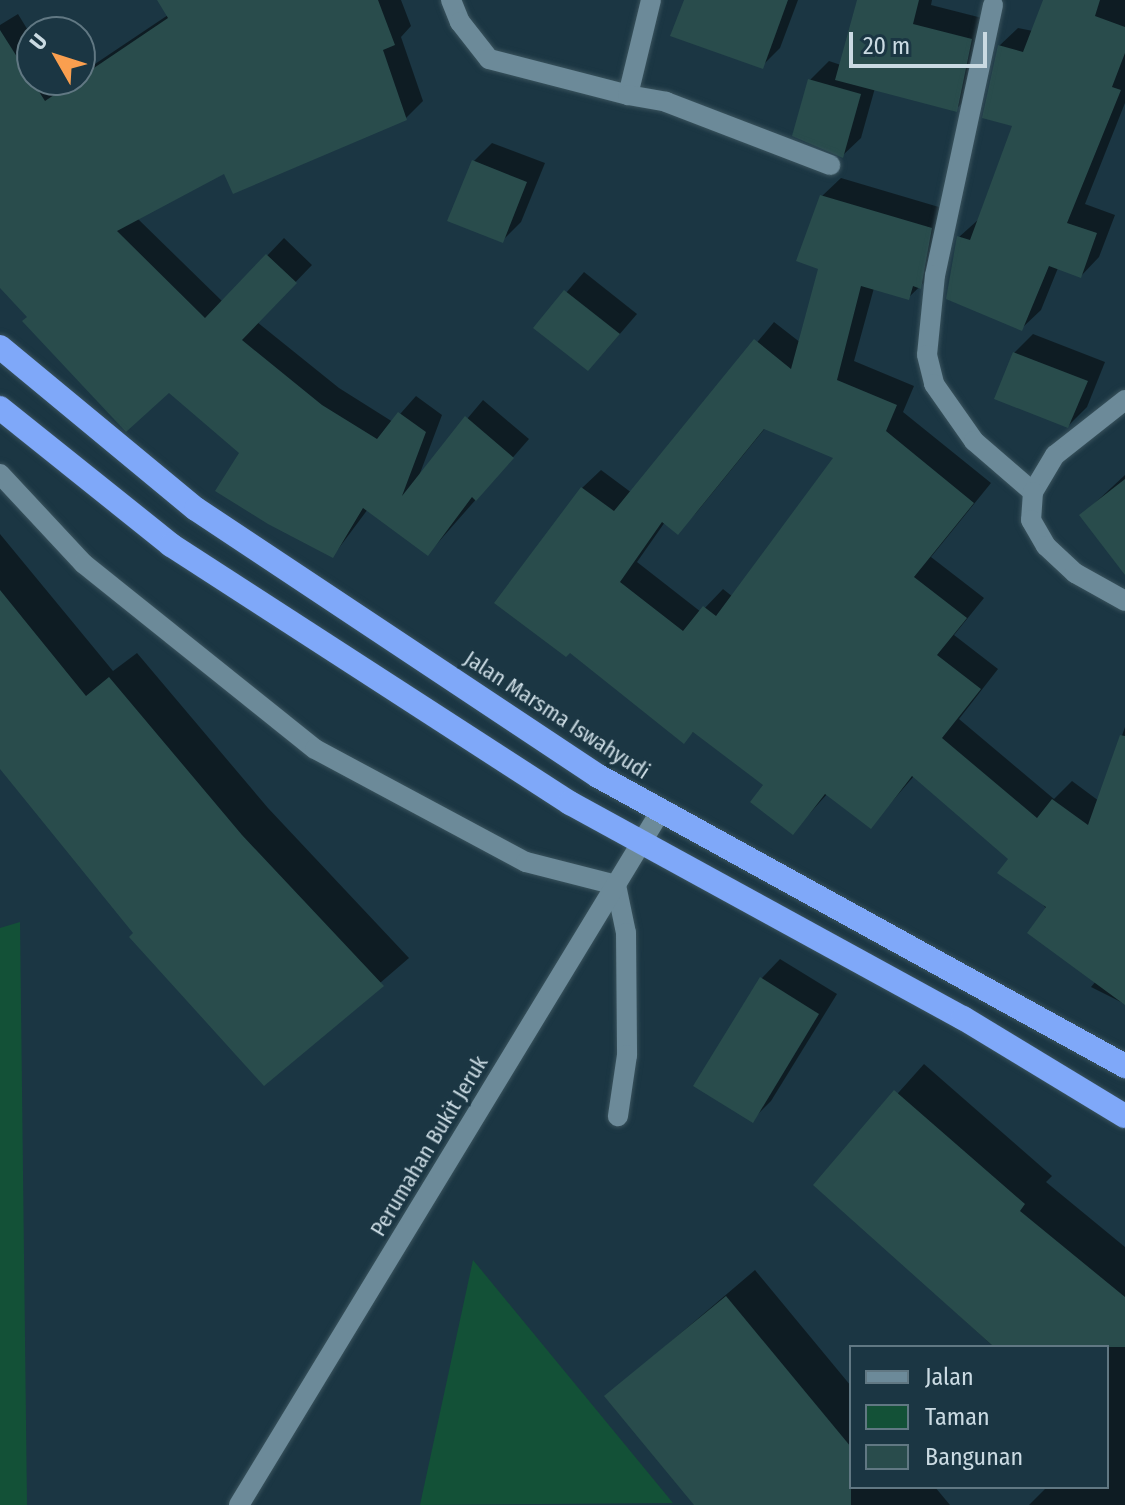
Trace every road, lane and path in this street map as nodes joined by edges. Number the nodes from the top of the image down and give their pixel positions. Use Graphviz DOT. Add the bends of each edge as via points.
graph roads {
  1 [pos="451,0"];
  2 [pos="651,0"];
  3 [pos="993,5"];
  4 [pos="628,95"];
  5 [pos="830,165"];
  6 [pos="0,347"];
  7 [pos="1125,400"];
  8 [pos="0,408"];
  9 [pos="0,474"];
  10 [pos="1033,492"];
  11 [pos="1125,601"];
  12 [pos="660,812"];
  13 [pos="640,846"];
  14 [pos="616,885"];
  15 [pos="1125,1066"];
  16 [pos="618,1116"];
  17 [pos="1125,1116"];
  18 [pos="239,1505"];
  1 -- 4 [label="street" via="460,22 489,59"];
  2 -- 4 [label="street"];
  3 -- 10 [label="street" via="935,275 927,355 934,384 974,441"];
  4 -- 5 [label="street" via="666,102"];
  6 -- 12 [label="highway, Jalan Marsma Iswahyudi" via="196,509"];
  7 -- 10 [label="street" via="1055,455"];
  8 -- 13 [label="highway" via="171,545"];
  9 -- 14 [label="street" via="84,564 315,749 526,862"];
  10 -- 11 [label="street" via="1031,520 1046,546 1075,573"];
  12 -- 13 [label="street, Perumahan Bukit Jeruk"];
  12 -- 15 [label="highway, Jalan Marsma Iswahyudi"];
  13 -- 14 [label="street, Perumahan Bukit Jeruk"];
  13 -- 17 [label="highway" via="963,1018"];
  14 -- 16 [label="street" via="626,933 627,1055"];
  14 -- 18 [label="street, Perumahan Bukit Jeruk"];
}
